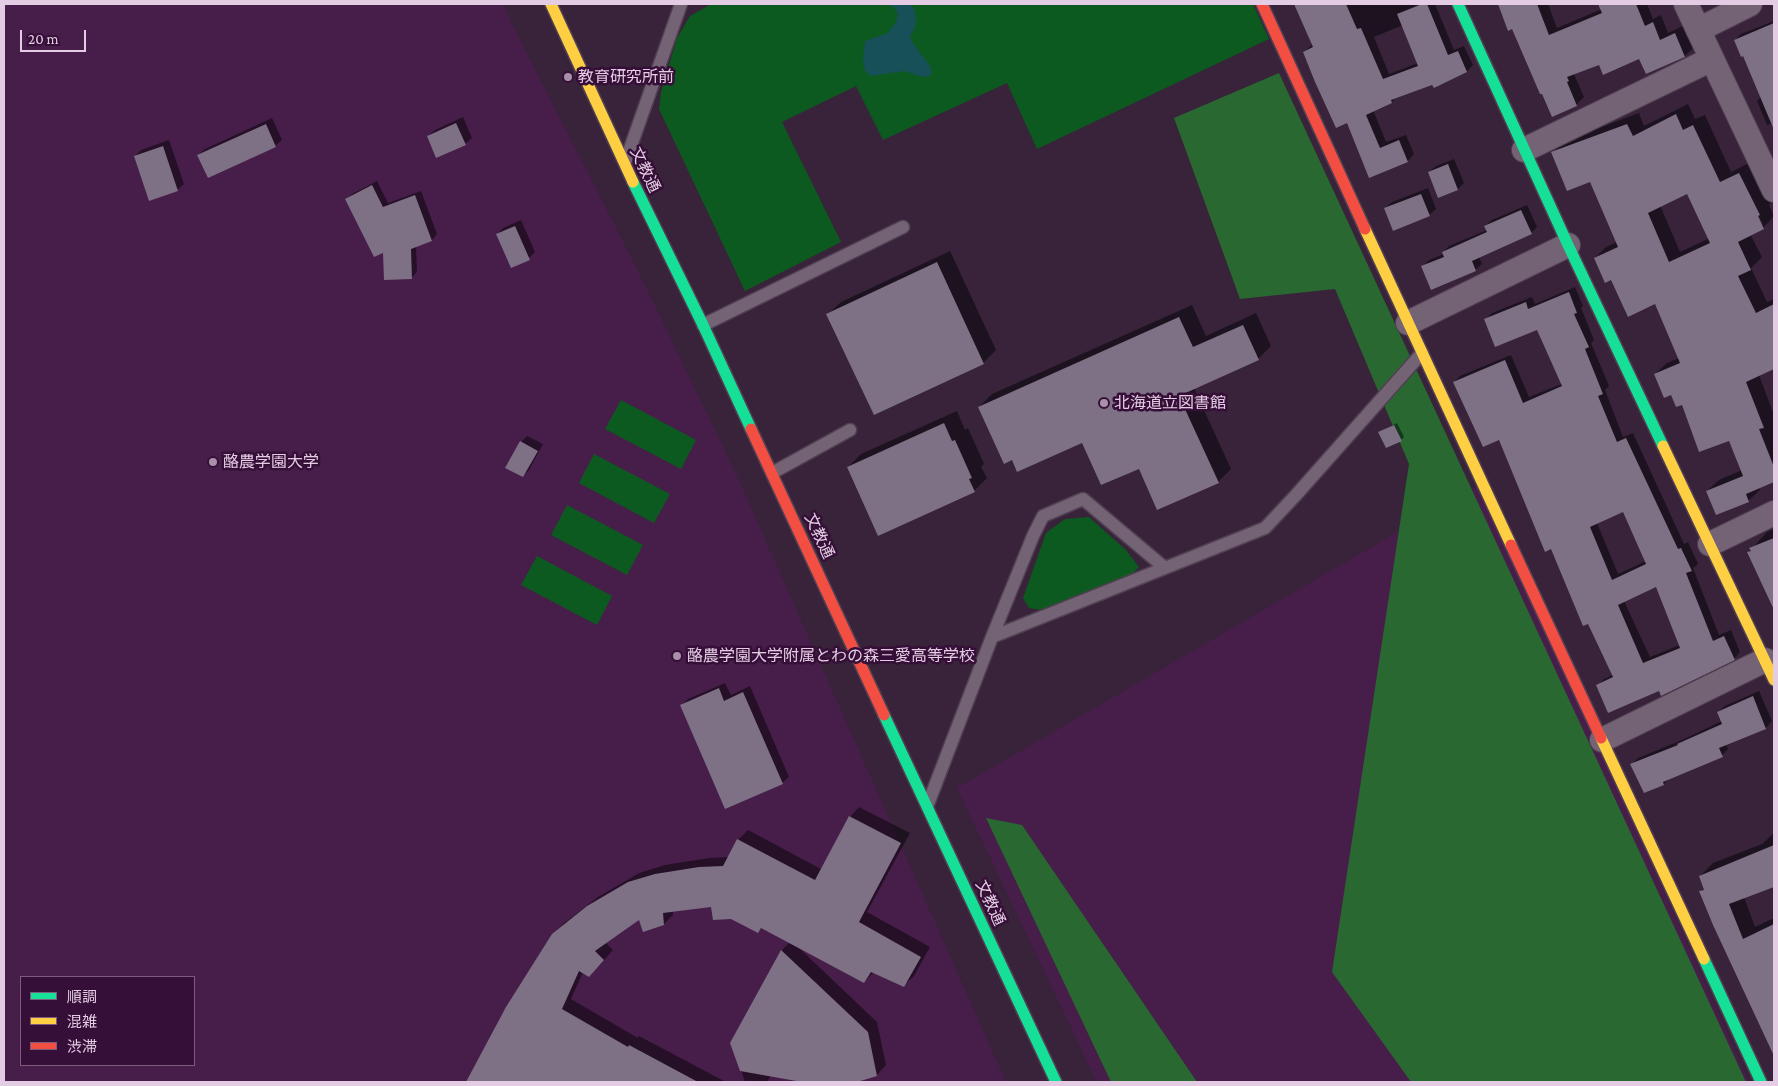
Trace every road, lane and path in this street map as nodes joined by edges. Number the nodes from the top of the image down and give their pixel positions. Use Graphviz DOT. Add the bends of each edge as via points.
graph roads {
  1 [pos="551,4"];
  2 [pos="681,4"];
  3 [pos="1262,4"];
  4 [pos="1458,4"];
  5 [pos="1686,4"];
  6 [pos="1750,4"];
  7 [pos="1698,30"];
  8 [pos="1712,59"];
  9 [pos="1524,150"];
  10 [pos="624,165"];
  11 [pos="1774,190"];
  12 [pos="903,227"];
  13 [pos="1568,245"];
  14 [pos="1408,323"];
  15 [pos="703,325"];
  16 [pos="1422,353"];
  17 [pos="850,430"];
  18 [pos="772,473"];
  19 [pos="1774,514"];
  20 [pos="1710,544"];
  21 [pos="1165,568"];
  22 [pos="992,637"];
  23 [pos="1770,670"];
  24 [pos="1602,740"];
  25 [pos="927,808"];
  26 [pos="1056,1082"];
  27 [pos="1761,1082"];
  1 -- 10 [label="street, 文教通"];
  2 -- 10 [label="lane"];
  3 -- 14 [label="street"];
  4 -- 9 [label="street"];
  5 -- 7 [label="street"];
  6 -- 7 [label="street"];
  7 -- 8 [label="street"];
  8 -- 9 [label="street"];
  8 -- 11 [label="street"];
  9 -- 13 [label="street"];
  10 -- 15 [label="street, 文教通"];
  12 -- 15 [label="lane"];
  13 -- 14 [label="street"];
  13 -- 20 [label="street"];
  14 -- 16 [label="street"];
  15 -- 18 [label="street, 文教通"];
  16 -- 21 [label="lane" via="1265,528"];
  16 -- 24 [label="street"];
  17 -- 18 [label="lane"];
  18 -- 25 [label="street, 文教通"];
  19 -- 20 [label="street"];
  20 -- 23 [label="street"];
  21 -- 22 [label="lane"];
  21 -- 22 [label="lane" via="1083,499 1043,516"];
  22 -- 25 [label="lane"];
  23 -- 24 [label="street"];
  24 -- 27 [label="street"];
  25 -- 26 [label="street, 文教通"];
}
